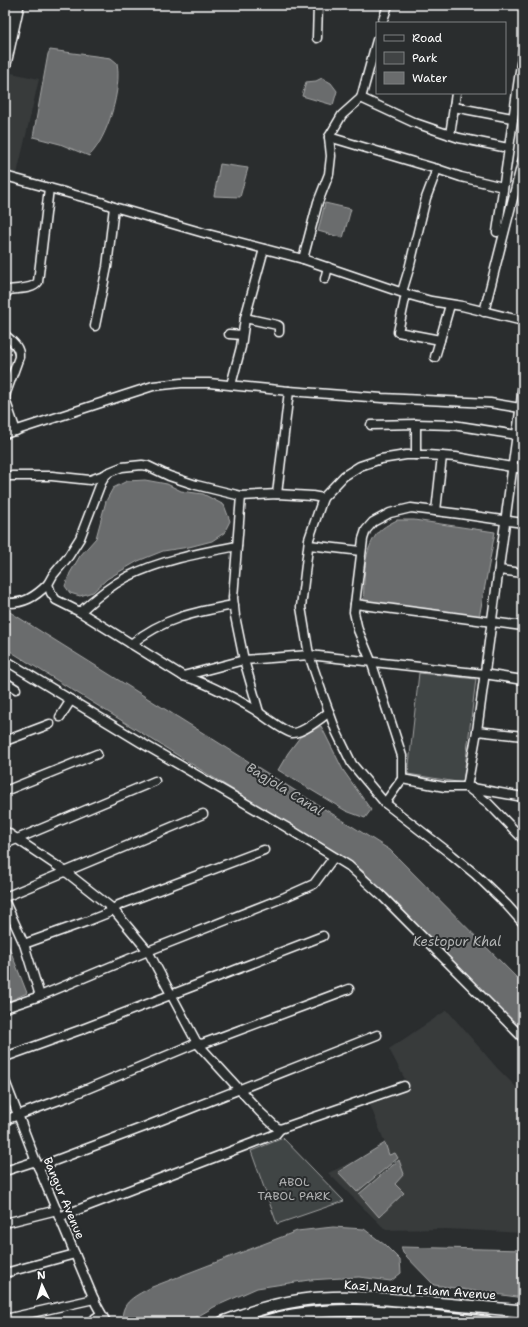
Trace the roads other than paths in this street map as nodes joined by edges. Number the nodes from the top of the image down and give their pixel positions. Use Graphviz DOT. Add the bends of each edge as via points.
graph roads {
  1 [pos="7,5"];
  2 [pos="18,5"];
  3 [pos="318,5"];
  4 [pos="388,5"];
  5 [pos="5,17"];
  6 [pos="382,22"];
  7 [pos="317,38"];
  8 [pos="376,44"];
  9 [pos="523,50"];
  10 [pos="6,52"];
  11 [pos="5,64"];
  12 [pos="456,94"];
  13 [pos="361,98"];
  14 [pos="454,107"];
  15 [pos="512,118"];
  16 [pos="450,135"];
  17 [pos="329,137"];
  18 [pos="508,148"];
  19 [pos="523,159"];
  20 [pos="437,169"];
  21 [pos="5,176"];
  22 [pos="503,187"];
  23 [pos="49,188"];
  24 [pos="114,207"];
  25 [pos="497,232"];
  26 [pos="264,249"];
  27 [pos="303,259"];
  28 [pos="328,267"];
  29 [pos="325,278"];
  30 [pos="404,293"];
  31 [pos="5,295"];
  32 [pos="450,305"];
  33 [pos="484,312"];
  34 [pos="245,318"];
  35 [pos="523,320"];
  36 [pos="94,326"];
  37 [pos="279,332"];
  38 [pos="229,334"];
  39 [pos="5,335"];
  40 [pos="242,335"];
  41 [pos="440,340"];
  42 [pos="435,357"];
  43 [pos="523,379"];
  44 [pos="232,385"];
  45 [pos="289,391"];
  46 [pos="521,405"];
  47 [pos="416,424"];
  48 [pos="371,425"];
  49 [pos="16,431"];
  50 [pos="5,434"];
  51 [pos="517,435"];
  52 [pos="416,455"];
  53 [pos="442,456"];
  54 [pos="512,467"];
  55 [pos="523,469"];
  56 [pos="107,474"];
  57 [pos="5,476"];
  58 [pos="277,494"];
  59 [pos="241,496"];
  60 [pos="323,498"];
  61 [pos="436,510"];
  62 [pos="506,520"];
  63 [pos="523,523"];
  64 [pos="309,545"];
  65 [pos="238,546"];
  66 [pos="361,551"];
  67 [pos="499,570"];
  68 [pos="523,573"];
  69 [pos="48,584"];
  70 [pos="5,603"];
  71 [pos="355,604"];
  72 [pos="234,605"];
  73 [pos="80,612"];
  74 [pos="491,622"];
  75 [pos="523,626"];
  76 [pos="131,644"];
  77 [pos="309,655"];
  78 [pos="5,660"];
  79 [pos="244,660"];
  80 [pos="371,661"];
  81 [pos="484,674"];
  82 [pos="183,676"];
  83 [pos="523,680"];
  84 [pos="5,682"];
  85 [pos="16,689"];
  86 [pos="71,700"];
  87 [pos="259,712"];
  88 [pos="329,712"];
  89 [pos="60,717"];
  90 [pos="50,724"];
  91 [pos="476,730"];
  92 [pos="523,736"];
  93 [pos="5,741"];
  94 [pos="98,754"];
  95 [pos="402,779"];
  96 [pos="154,780"];
  97 [pos="467,787"];
  98 [pos="5,791"];
  99 [pos="523,797"];
  100 [pos="385,803"];
  101 [pos="203,814"];
  102 [pos="5,831"];
  103 [pos="17,839"];
  104 [pos="523,839"];
  105 [pos="5,844"];
  106 [pos="264,850"];
  107 [pos="334,857"];
  108 [pos="66,872"];
  109 [pos="5,897"];
  110 [pos="5,902"];
  111 [pos="113,909"];
  112 [pos="523,923"];
  113 [pos="323,936"];
  114 [pos="24,944"];
  115 [pos="148,951"];
  116 [pos="349,989"];
  117 [pos="171,994"];
  118 [pos="40,996"];
  119 [pos="5,1008"];
  120 [pos="377,1035"];
  121 [pos="523,1038"];
  122 [pos="197,1043"];
  123 [pos="5,1057"];
  124 [pos="5,1081"];
  125 [pos="404,1086"];
  126 [pos="240,1090"];
  127 [pos="18,1115"];
  128 [pos="5,1120"];
  129 [pos="280,1129"];
  130 [pos="37,1164"];
  131 [pos="5,1171"];
  132 [pos="58,1214"];
  133 [pos="5,1223"];
  134 [pos="76,1254"];
  135 [pos="5,1273"];
  136 [pos="94,1299"];
  137 [pos="523,1311"];
  138 [pos="101,1314"];
  139 [pos="5,1319"];
  140 [pos="90,1322"];
  141 [pos="106,1322"];
  142 [pos="223,1322"];
  143 [pos="263,1322"];
  144 [pos="323,1322"];
  145 [pos="375,1322"];
  146 [pos="487,1322"];
  1 -- 5 [label="main road"];
  2 -- 10 [label="main road"];
  3 -- 7 [label="street"];
  4 -- 6 [label="street"];
  8 -- 13 [label="street"];
  9 -- 15 [label="street"];
  10 -- 11 [label="main road"];
  12 -- 14 [label="street"];
  13 -- 16 [label="street" via="415,123"];
  13 -- 17 [label="street" via="342,115"];
  14 -- 15 [label="street"];
  14 -- 16 [label="street"];
  15 -- 18 [label="street"];
  16 -- 18 [label="street"];
  17 -- 20 [label="street"];
  17 -- 27 [label="street" via="329,174 318,202"];
  18 -- 22 [label="street"];
  19 -- 33 [label="street"];
  20 -- 22 [label="street"];
  20 -- 30 [label="street" via="426,198"];
  21 -- 23 [label="street"];
  22 -- 25 [label="street"];
  23 -- 24 [label="street"];
  23 -- 31 [label="street" via="38,282 30,288 9,290"];
  24 -- 26 [label="street"];
  24 -- 36 [label="street" via="107,266"];
  26 -- 27 [label="street"];
  26 -- 34 [label="street"];
  27 -- 28 [label="street"];
  28 -- 29 [label="street"];
  28 -- 30 [label="street"];
  30 -- 32 [label="street"];
  30 -- 41 [label="street" via="398,332"];
  32 -- 33 [label="street"];
  32 -- 41 [label="street"];
  33 -- 35 [label="street"];
  34 -- 37 [label="street" via="278,325"];
  34 -- 40 [label="street"];
  38 -- 40 [label="street"];
  39 -- 49 [label="street" via="20,352 6,393"];
  40 -- 44 [label="street"];
  41 -- 42 [label="street"];
  43 -- 46 [label="street"];
  44 -- 45 [label="street"];
  44 -- 49 [label="street" via="181,382 153,386"];
  45 -- 46 [label="street"];
  45 -- 58 [label="street"];
  46 -- 51 [label="street"];
  47 -- 48 [label="street"];
  47 -- 51 [label="street" via="453,425"];
  47 -- 52 [label="street"];
  49 -- 50 [label="street"];
  51 -- 54 [label="street"];
  52 -- 53 [label="street"];
  52 -- 60 [label="street" via="381,459 360,466 344,476"];
  53 -- 54 [label="street"];
  53 -- 61 [label="street"];
  54 -- 55 [label="street"];
  54 -- 62 [label="street"];
  56 -- 57 [label="street" via="90,480 52,476"];
  56 -- 59 [label="street" via="122,467 142,465 196,485"];
  56 -- 69 [label="street" via="94,498 80,538"];
  58 -- 59 [label="street"];
  58 -- 60 [label="street"];
  59 -- 65 [label="street"];
  60 -- 64 [label="street"];
  61 -- 62 [label="street"];
  61 -- 66 [label="street" via="411,508 390,513 373,522 365,534"];
  62 -- 63 [label="street"];
  62 -- 67 [label="street"];
  64 -- 66 [label="street"];
  64 -- 77 [label="street" via="301,607"];
  65 -- 72 [label="street"];
  65 -- 73 [label="street" via="154,566 127,577"];
  66 -- 71 [label="street"];
  67 -- 68 [label="street"];
  67 -- 74 [label="street"];
  69 -- 70 [label="street" via="37,594 21,602"];
  69 -- 73 [label="street" via="56,600"];
  71 -- 74 [label="street"];
  71 -- 80 [label="street" via="358,630"];
  72 -- 76 [label="street" via="174,619 146,632"];
  72 -- 79 [label="street"];
  73 -- 76 [label="street"];
  74 -- 75 [label="street"];
  74 -- 81 [label="street"];
  76 -- 82 [label="street"];
  77 -- 79 [label="street"];
  77 -- 80 [label="street"];
  77 -- 88 [label="street"];
  78 -- 86 [label="street"];
  79 -- 82 [label="street"];
  79 -- 87 [label="street"];
  80 -- 81 [label="street"];
  80 -- 95 [label="street" via="402,756"];
  81 -- 83 [label="street"];
  81 -- 91 [label="street"];
  82 -- 87 [label="street"];
  84 -- 85 [label="street"];
  86 -- 89 [label="street"];
  86 -- 107 [label="street"];
  87 -- 88 [label="street" via="293,733"];
  88 -- 100 [label="street" via="352,764"];
  90 -- 93 [label="street"];
  91 -- 92 [label="street"];
  91 -- 97 [label="street"];
  94 -- 98 [label="street"];
  95 -- 97 [label="street" via="445,787"];
  95 -- 100 [label="street"];
  96 -- 103 [label="street"];
  97 -- 99 [label="street"];
  97 -- 104 [label="street" via="488,802"];
  100 -- 112 [label="street" via="475,874"];
  101 -- 108 [label="street"];
  102 -- 103 [label="street"];
  103 -- 105 [label="street"];
  103 -- 108 [label="street"];
  106 -- 111 [label="street"];
  107 -- 115 [label="street" via="314,884"];
  107 -- 121 [label="street" via="349,866 383,897"];
  108 -- 109 [label="street"];
  108 -- 111 [label="street"];
  110 -- 114 [label="street"];
  111 -- 114 [label="street" via="88,921"];
  111 -- 115 [label="street"];
  113 -- 117 [label="street"];
  114 -- 118 [label="street"];
  115 -- 117 [label="street"];
  115 -- 118 [label="street"];
  116 -- 122 [label="street" via="202,1044"];
  117 -- 122 [label="street"];
  117 -- 123 [label="street"];
  118 -- 119 [label="street"];
  120 -- 126 [label="street"];
  122 -- 126 [label="street"];
  122 -- 127 [label="street"];
  124 -- 127 [label="street, Bangur Avenue"];
  125 -- 129 [label="street"];
  126 -- 129 [label="street"];
  126 -- 130 [label="street"];
  127 -- 128 [label="street"];
  127 -- 130 [label="street, Bangur Avenue"];
  129 -- 132 [label="street" via="276,1134 197,1165"];
  130 -- 131 [label="street"];
  130 -- 132 [label="street, Bangur Avenue"];
  132 -- 133 [label="street"];
  132 -- 134 [label="street, Bangur Avenue"];
  134 -- 135 [label="street"];
  134 -- 136 [label="street, Bangur Avenue"];
  136 -- 138 [label="street, Bangur Avenue"];
  136 -- 139 [label="street"];
  137 -- 142 [label="main road, Kazi Nazrul Islam Avenue" via="375,1298 338,1298 302,1300 262,1308"];
  138 -- 140 [label="street"];
  138 -- 141 [label="street, Bangur Avenue"];
  143 -- 146 [label="main road, Kazi Nazrul Islam Avenue" via="312,1312 338,1310"];
  144 -- 145 [label="street"];
}
